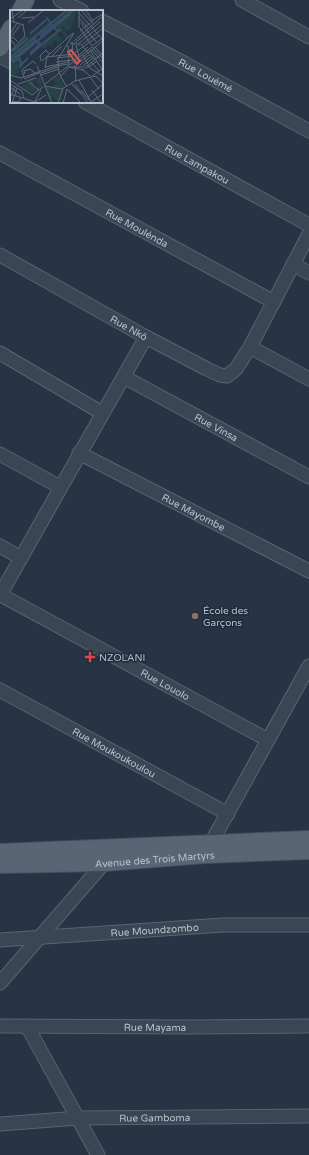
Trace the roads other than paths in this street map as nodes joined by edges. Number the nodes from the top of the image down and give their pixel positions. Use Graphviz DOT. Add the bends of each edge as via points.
graph roads {
  1 [pos="26,0"];
  2 [pos="60,0"];
  3 [pos="242,0"];
  4 [pos="21,10"];
  5 [pos="80,10"];
  6 [pos="103,22"];
  7 [pos="10,30"];
  8 [pos="309,37"];
  9 [pos="0,48"];
  10 [pos="0,56"];
  11 [pos="10,61"];
  12 [pos="87,103"];
  13 [pos="309,130"];
  14 [pos="0,153"];
  15 [pos="309,225"];
  16 [pos="309,234"];
  17 [pos="0,255"];
  18 [pos="293,264"];
  19 [pos="309,273"];
  20 [pos="274,302"];
  21 [pos="146,337"];
  22 [pos="250,346"];
  23 [pos="0,353"];
  24 [pos="124,377"];
  25 [pos="309,379"];
  26 [pos="102,413"];
  27 [pos="79,453"];
  28 [pos="0,454"];
  29 [pos="309,477"];
  30 [pos="60,487"];
  31 [pos="0,546"];
  32 [pos="21,558"];
  33 [pos="309,571"];
  34 [pos="0,595"];
  35 [pos="309,666"];
  36 [pos="0,690"];
  37 [pos="268,740"];
  38 [pos="228,814"];
  39 [pos="309,839"];
  40 [pos="211,843"];
  41 [pos="309,851"];
  42 [pos="0,852"];
  43 [pos="104,863"];
  44 [pos="0,865"];
  45 [pos="309,925"];
  46 [pos="41,938"];
  47 [pos="0,940"];
  48 [pos="0,983"];
  49 [pos="0,1026"];
  50 [pos="27,1026"];
  51 [pos="309,1026"];
  52 [pos="309,1116"];
  53 [pos="78,1118"];
  54 [pos="0,1124"];
  55 [pos="98,1155"];
  1 -- 4 [label="main road"];
  2 -- 5 [label="street"];
  3 -- 8 [label="street"];
  6 -- 13 [label="street, Rue Louémé"];
  7 -- 9 [label="main road"];
  10 -- 11 [label="street"];
  12 -- 15 [label="street, Rue Lampakou"];
  14 -- 20 [label="street, Rue Moulénda"];
  16 -- 18 [label="street, Rue Nkô"];
  17 -- 21 [label="street, Rue Nkô"];
  18 -- 19 [label="street"];
  18 -- 20 [label="street, Rue Nkô"];
  20 -- 22 [label="street, Rue Nkô"];
  21 -- 22 [label="street, Rue Nkô" via="220,375 231,374"];
  21 -- 24 [label="street"];
  22 -- 25 [label="street"];
  23 -- 26 [label="street"];
  24 -- 26 [label="street"];
  24 -- 29 [label="street, Rue Vinsa"];
  26 -- 27 [label="street"];
  27 -- 30 [label="street"];
  27 -- 33 [label="street, Rue Mayombe"];
  28 -- 30 [label="street"];
  30 -- 32 [label="street"];
  31 -- 32 [label="street"];
  32 -- 34 [label="street"];
  34 -- 37 [label="street, Rue Louolo"];
  35 -- 37 [label="street"];
  36 -- 38 [label="street, Rue Moukoukoulou"];
  37 -- 38 [label="street"];
  38 -- 40 [label="street"];
  39 -- 40 [label="main road, Avenue des Trois Martyrs"];
  40 -- 42 [label="main road, Avenue des Trois Martyrs"];
  41 -- 43 [label="main road, Avenue des Trois Martyrs" via="205,855"];
  43 -- 44 [label="main road, Avenue des Trois Martyrs"];
  43 -- 46 [label="street"];
  45 -- 46 [label="street, Rue Moundzombo" via="223,925"];
  46 -- 47 [label="street, Rue Moundzombo"];
  46 -- 48 [label="street"];
  49 -- 50 [label="street, Rue Mayama"];
  50 -- 51 [label="street, Rue Mayama"];
  50 -- 53 [label="street"];
  52 -- 53 [label="street, Rue Gamboma"];
  53 -- 54 [label="street, Rue Gamboma"];
  53 -- 55 [label="street"];
}
